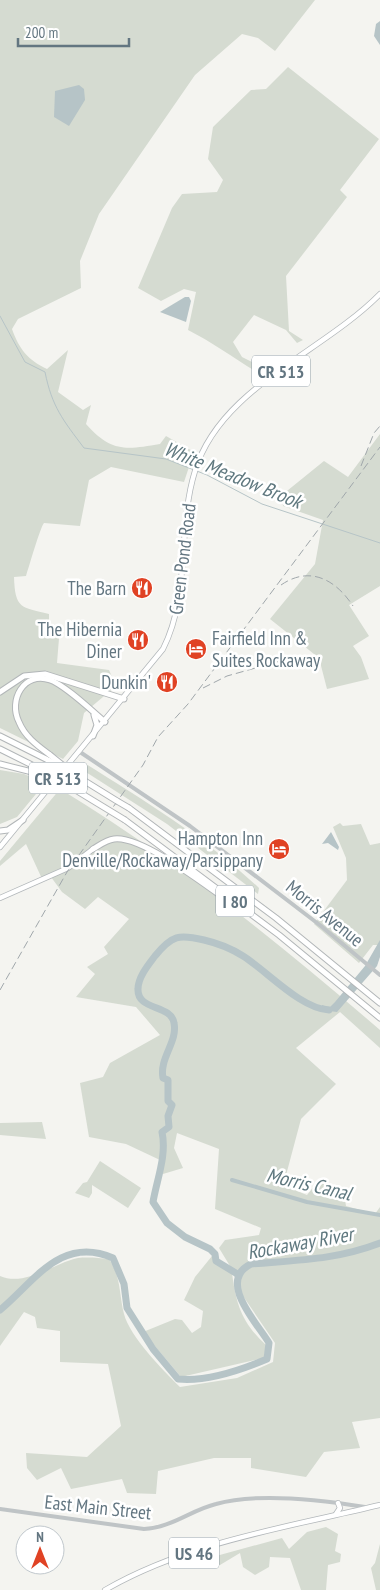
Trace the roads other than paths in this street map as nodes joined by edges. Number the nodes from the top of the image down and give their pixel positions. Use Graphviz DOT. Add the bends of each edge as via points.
graph roads {
  1 [pos="380,294"];
  2 [pos="0,692"];
  3 [pos="124,698"];
  4 [pos="89,709"];
  5 [pos="105,722"];
  6 [pos="0,736"];
  7 [pos="93,736"];
  8 [pos="0,749"];
  9 [pos="80,752"];
  10 [pos="49,758"];
  11 [pos="0,764"];
  12 [pos="43,773"];
  13 [pos="22,820"];
  14 [pos="0,831"];
  15 [pos="0,848"];
  16 [pos="93,849"];
  17 [pos="0,898"];
  18 [pos="279,935"];
  19 [pos="380,975"];
  20 [pos="380,1003"];
  21 [pos="380,1018"];
  22 [pos="338,1502"];
  23 [pos="380,1505"];
  24 [pos="368,1508"];
  25 [pos="0,1509"];
  26 [pos="335,1515"];
  27 [pos="105,1590"];
  1 -- 3 [label="main road, Green Pond Road / CR 513" via="362,312 230,410 210,435 194,475 172,629 158,657"];
  2 -- 3 [label="highway" via="24,676 45,674"];
  3 -- 5 [label="main road, Green Pond Road / CR 513"];
  4 -- 5 [label="highway"];
  4 -- 7 [label="highway" via="97,722"];
  4 -- 10 [label="highway" via="50,680 36,679 20,689 15,704 19,723"];
  5 -- 7 [label="main road, Green Pond Road / CR 513"];
  6 -- 10 [label="highway"];
  7 -- 9 [label="main road, Green Pond Road / CR 513"];
  8 -- 12 [label="highway"];
  9 -- 13 [label="main road, Green Pond Road / CR 513"];
  9 -- 19 [label="street, Morris Avenue" via="190,826"];
  10 -- 20 [label="highway, I 80, bridge" via="129,808 276,918"];
  11 -- 12 [label="highway"];
  12 -- 18 [label="highway, I 80, bridge" via="125,820"];
  13 -- 14 [label="highway" via="8,830"];
  13 -- 15 [label="main road, Green Pond Road / CR 513"];
  16 -- 17 [label="main road" via="68,868"];
  16 -- 18 [label="highway" via="120,839 148,848"];
  18 -- 21 [label="highway, I 80"];
  22 -- 24 [label="street, East Main Street"];
  22 -- 25 [label="street, East Main Street" via="234,1499 165,1526 144,1528"];
  22 -- 26 [label="main road" via="340,1508"];
  23 -- 24 [label="main road, US 46"];
  24 -- 26 [label="main road, US 46"];
  26 -- 27 [label="main road, US 46" via="258,1533 176,1558"];
}
